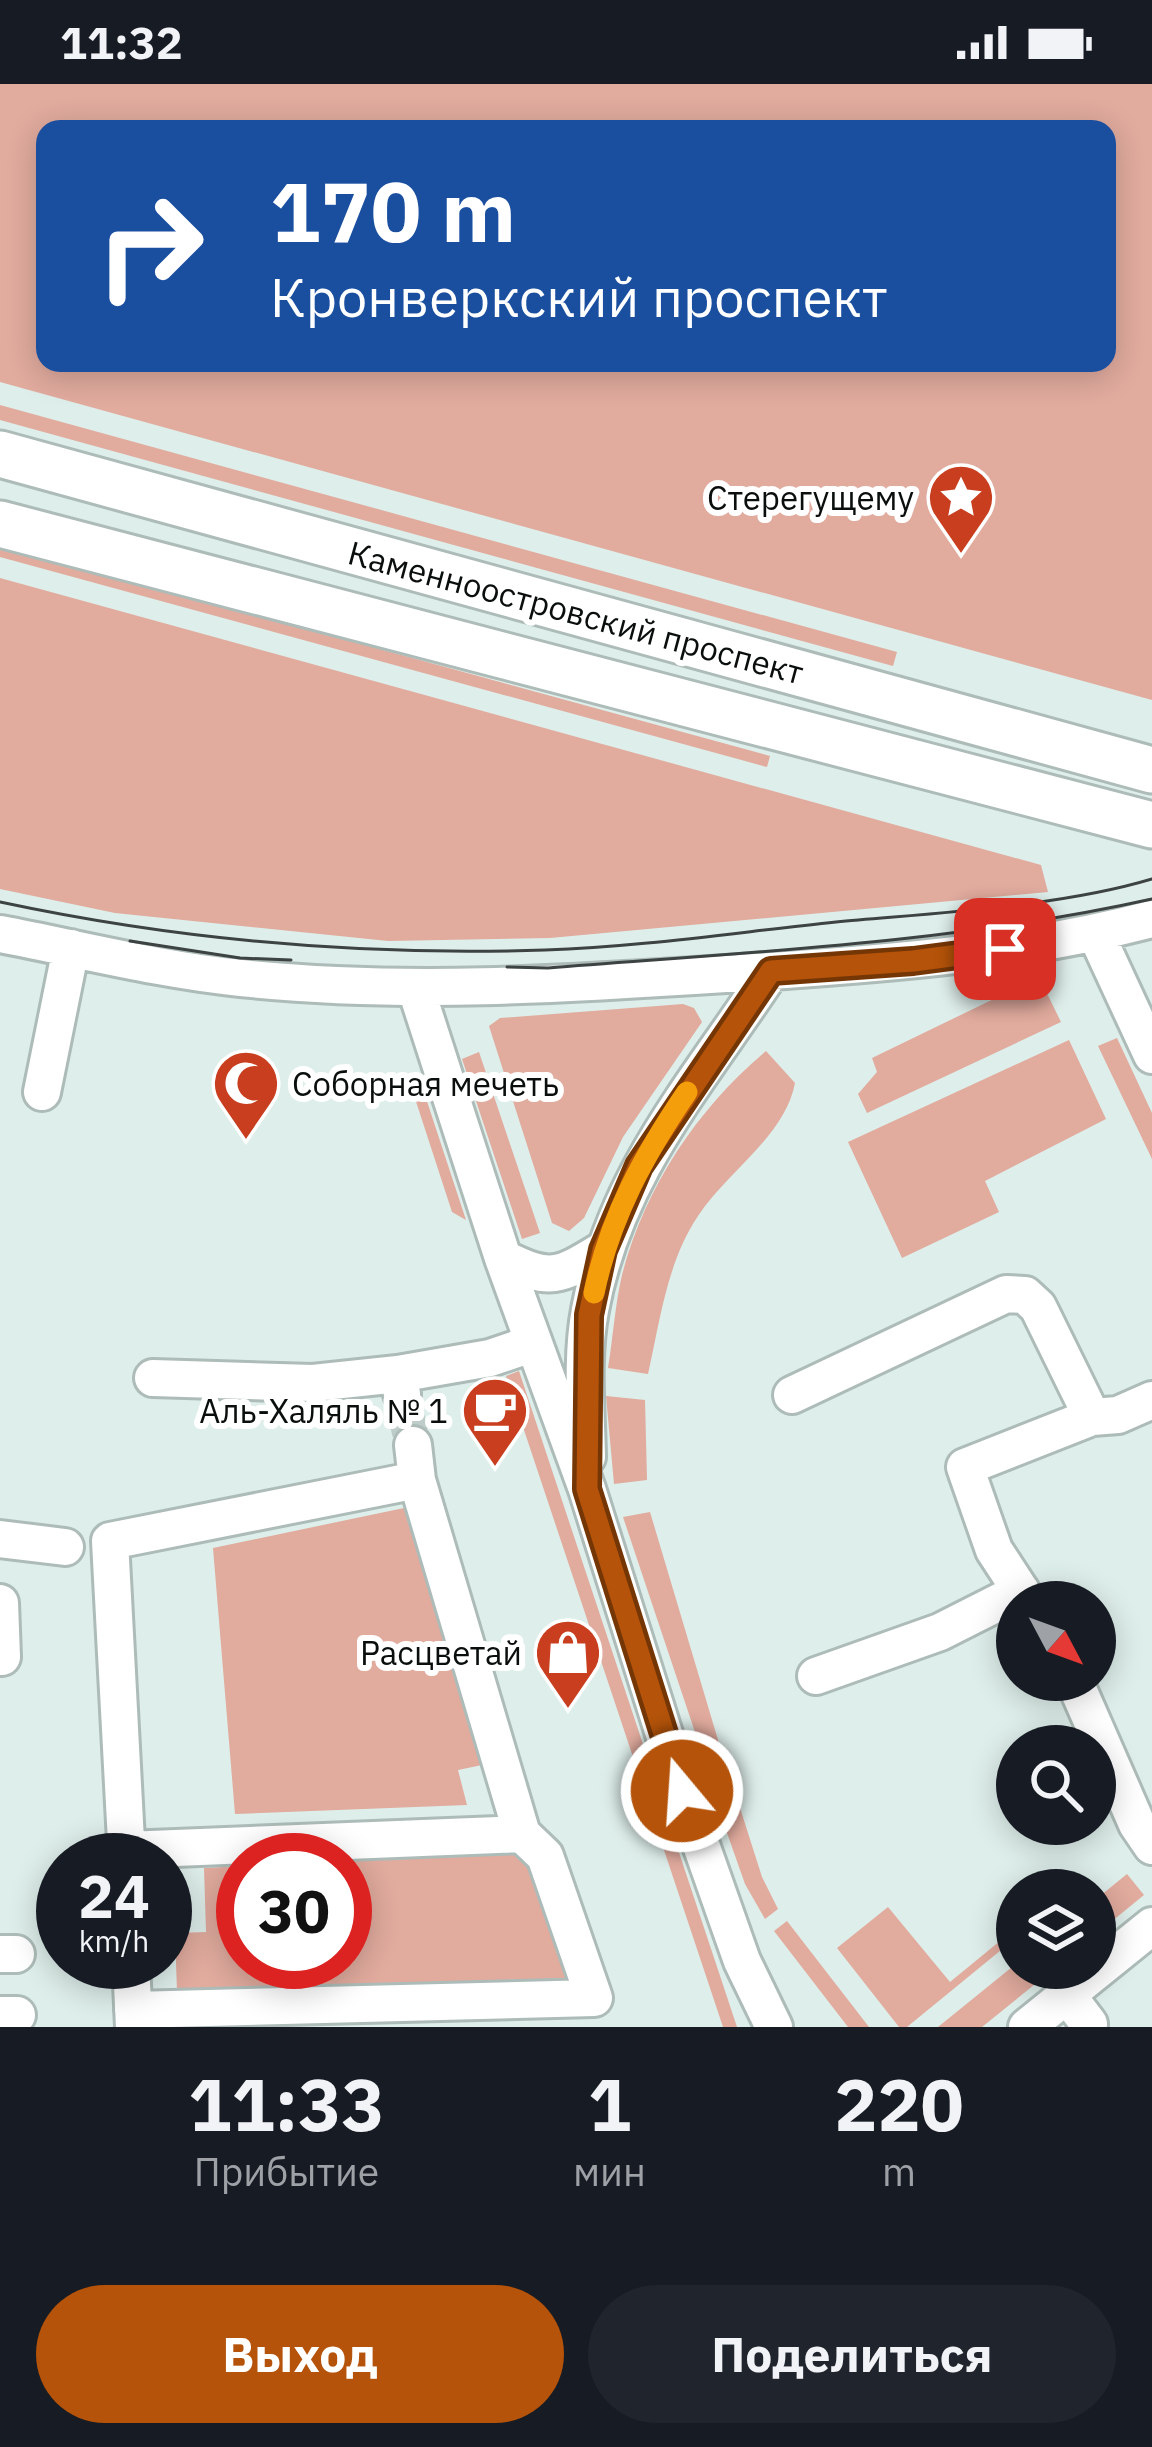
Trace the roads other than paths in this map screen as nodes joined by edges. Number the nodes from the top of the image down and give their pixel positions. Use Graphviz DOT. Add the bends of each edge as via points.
graph roads {
  1 [pos="0,454"];
  2 [pos="0,524"];
  3 [pos="1152,770"];
  4 [pos="1152,824"];
  5 [pos="1152,919"];
  6 [pos="0,934"];
  7 [pos="1096,934"];
  8 [pos="71,947"];
  9 [pos="771,971"];
  10 [pos="416,989"];
  11 [pos="1152,1055"];
  12 [pos="42,1092"];
  13 [pos="603,1250"];
  14 [pos="502,1258"];
  15 [pos="534,1343"];
  16 [pos="153,1378"];
  17 [pos="792,1395"];
  18 [pos="1152,1400"];
  19 [pos="1092,1417"];
  20 [pos="587,1489"];
  21 [pos="0,1539"];
  22 [pos="65,1547"];
  23 [pos="1014,1581"];
  24 [pos="0,1603"];
  25 [pos="996,1608"];
  26 [pos="2,1657"];
  27 [pos="816,1676"];
  28 [pos="1083,1701"];
  29 [pos="126,1833"];
  30 [pos="522,1834"];
  31 [pos="1152,1846"];
  32 [pos="192,1852"];
  33 [pos="1152,1926"];
  34 [pos="132,1989"];
  35 [pos="134,2019"];
  36 [pos="774,2027"];
  37 [pos="1027,2027"];
  1 -- 3 [label="main road, Каменноостровский проспект"];
  2 -- 4 [label="main road, Каменноостровский проспект"];
  5 -- 7 [label="street"];
  6 -- 8 [label="street"];
  7 -- 9 [label="street" via="913,961"];
  7 -- 11 [label="street"];
  8 -- 10 [label="street" via="238,978"];
  8 -- 12 [label="street"];
  9 -- 10 [label="street"];
  9 -- 13 [label="street" via="652,1142"];
  10 -- 14 [label="street"];
  13 -- 14 [label="street" via="560,1275 537,1276"];
  13 -- 20 [label="street" via="589,1315"];
  14 -- 15 [label="street"];
  15 -- 16 [label="street" via="400,1386"];
  15 -- 20 [label="street"];
  17 -- 19 [label="street" via="1006,1294 1025,1295"];
  18 -- 19 [label="street"];
  19 -- 23 [label="street" via="965,1467 994,1550"];
  20 -- 36 [label="street" via="682,1791"];
  21 -- 22 [label="street"];
  24 -- 26 [label="street"];
  25 -- 27 [label="street"];
  28 -- 31 [label="street"];
  29 -- 30 [label="street" via="110,1541 415,1463"];
  30 -- 32 [label="street"];
  30 -- 35 [label="street" via="544,1856 594,1998"];
  33 -- 37 [label="street" via="1078,2010"];
  34 -- 35 [label="street"];
}
